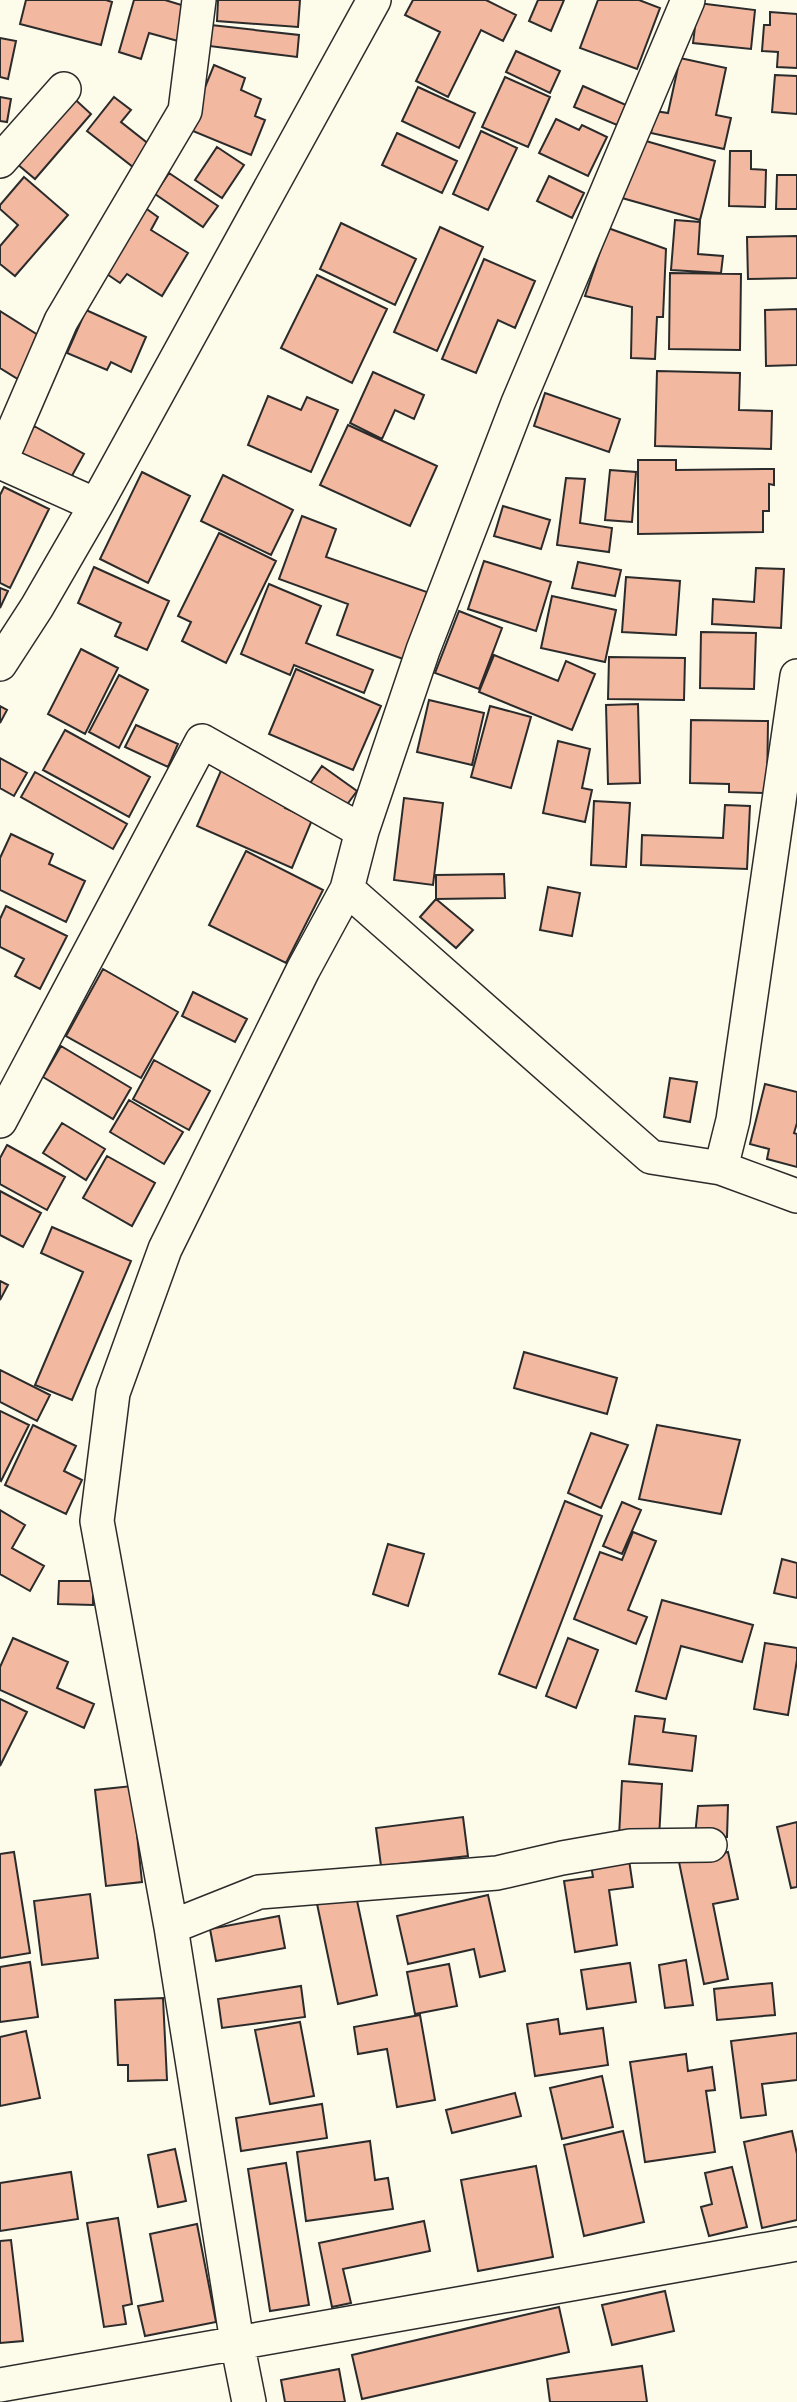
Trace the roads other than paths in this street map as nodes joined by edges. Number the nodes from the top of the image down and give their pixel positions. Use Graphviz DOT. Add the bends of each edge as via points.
graph roads {
  1 [pos="199,0"];
  2 [pos="374,0"];
  3 [pos="688,0"];
  4 [pos="64,89"];
  5 [pos="0,161"];
  6 [pos="96,505"];
  7 [pos="0,664"];
  8 [pos="797,676"];
  9 [pos="362,831"];
  10 [pos="347,889"];
  11 [pos="0,1121"];
  12 [pos="721,1168"];
  13 [pos="797,1196"];
  14 [pos="710,1845"];
  15 [pos="171,1927"];
  16 [pos="797,2244"];
  17 [pos="237,2342"];
  18 [pos="0,2385"];
  19 [pos="249,2402"];
  1 -- 6 [label="street" via="185,111 61,321 0,462"];
  2 -- 6 [label="street"];
  3 -- 9 [label="street" via="518,403 423,650"];
  4 -- 5 [label="street"];
  6 -- 7 [label="street"];
  8 -- 12 [label="street" via="733,1120"];
  9 -- 10 [label="street"];
  9 -- 11 [label="street" via="202,741"];
  10 -- 12 [label="street" via="651,1157"];
  10 -- 15 [label="street" via="165,1248 113,1393 97,1521"];
  12 -- 13 [label="street"];
  14 -- 15 [label="street" via="630,1846 497,1873 258,1892"];
  15 -- 17 [label="street"];
  16 -- 17 [label="street"];
  17 -- 18 [label="street"];
  17 -- 19 [label="street"];
}
